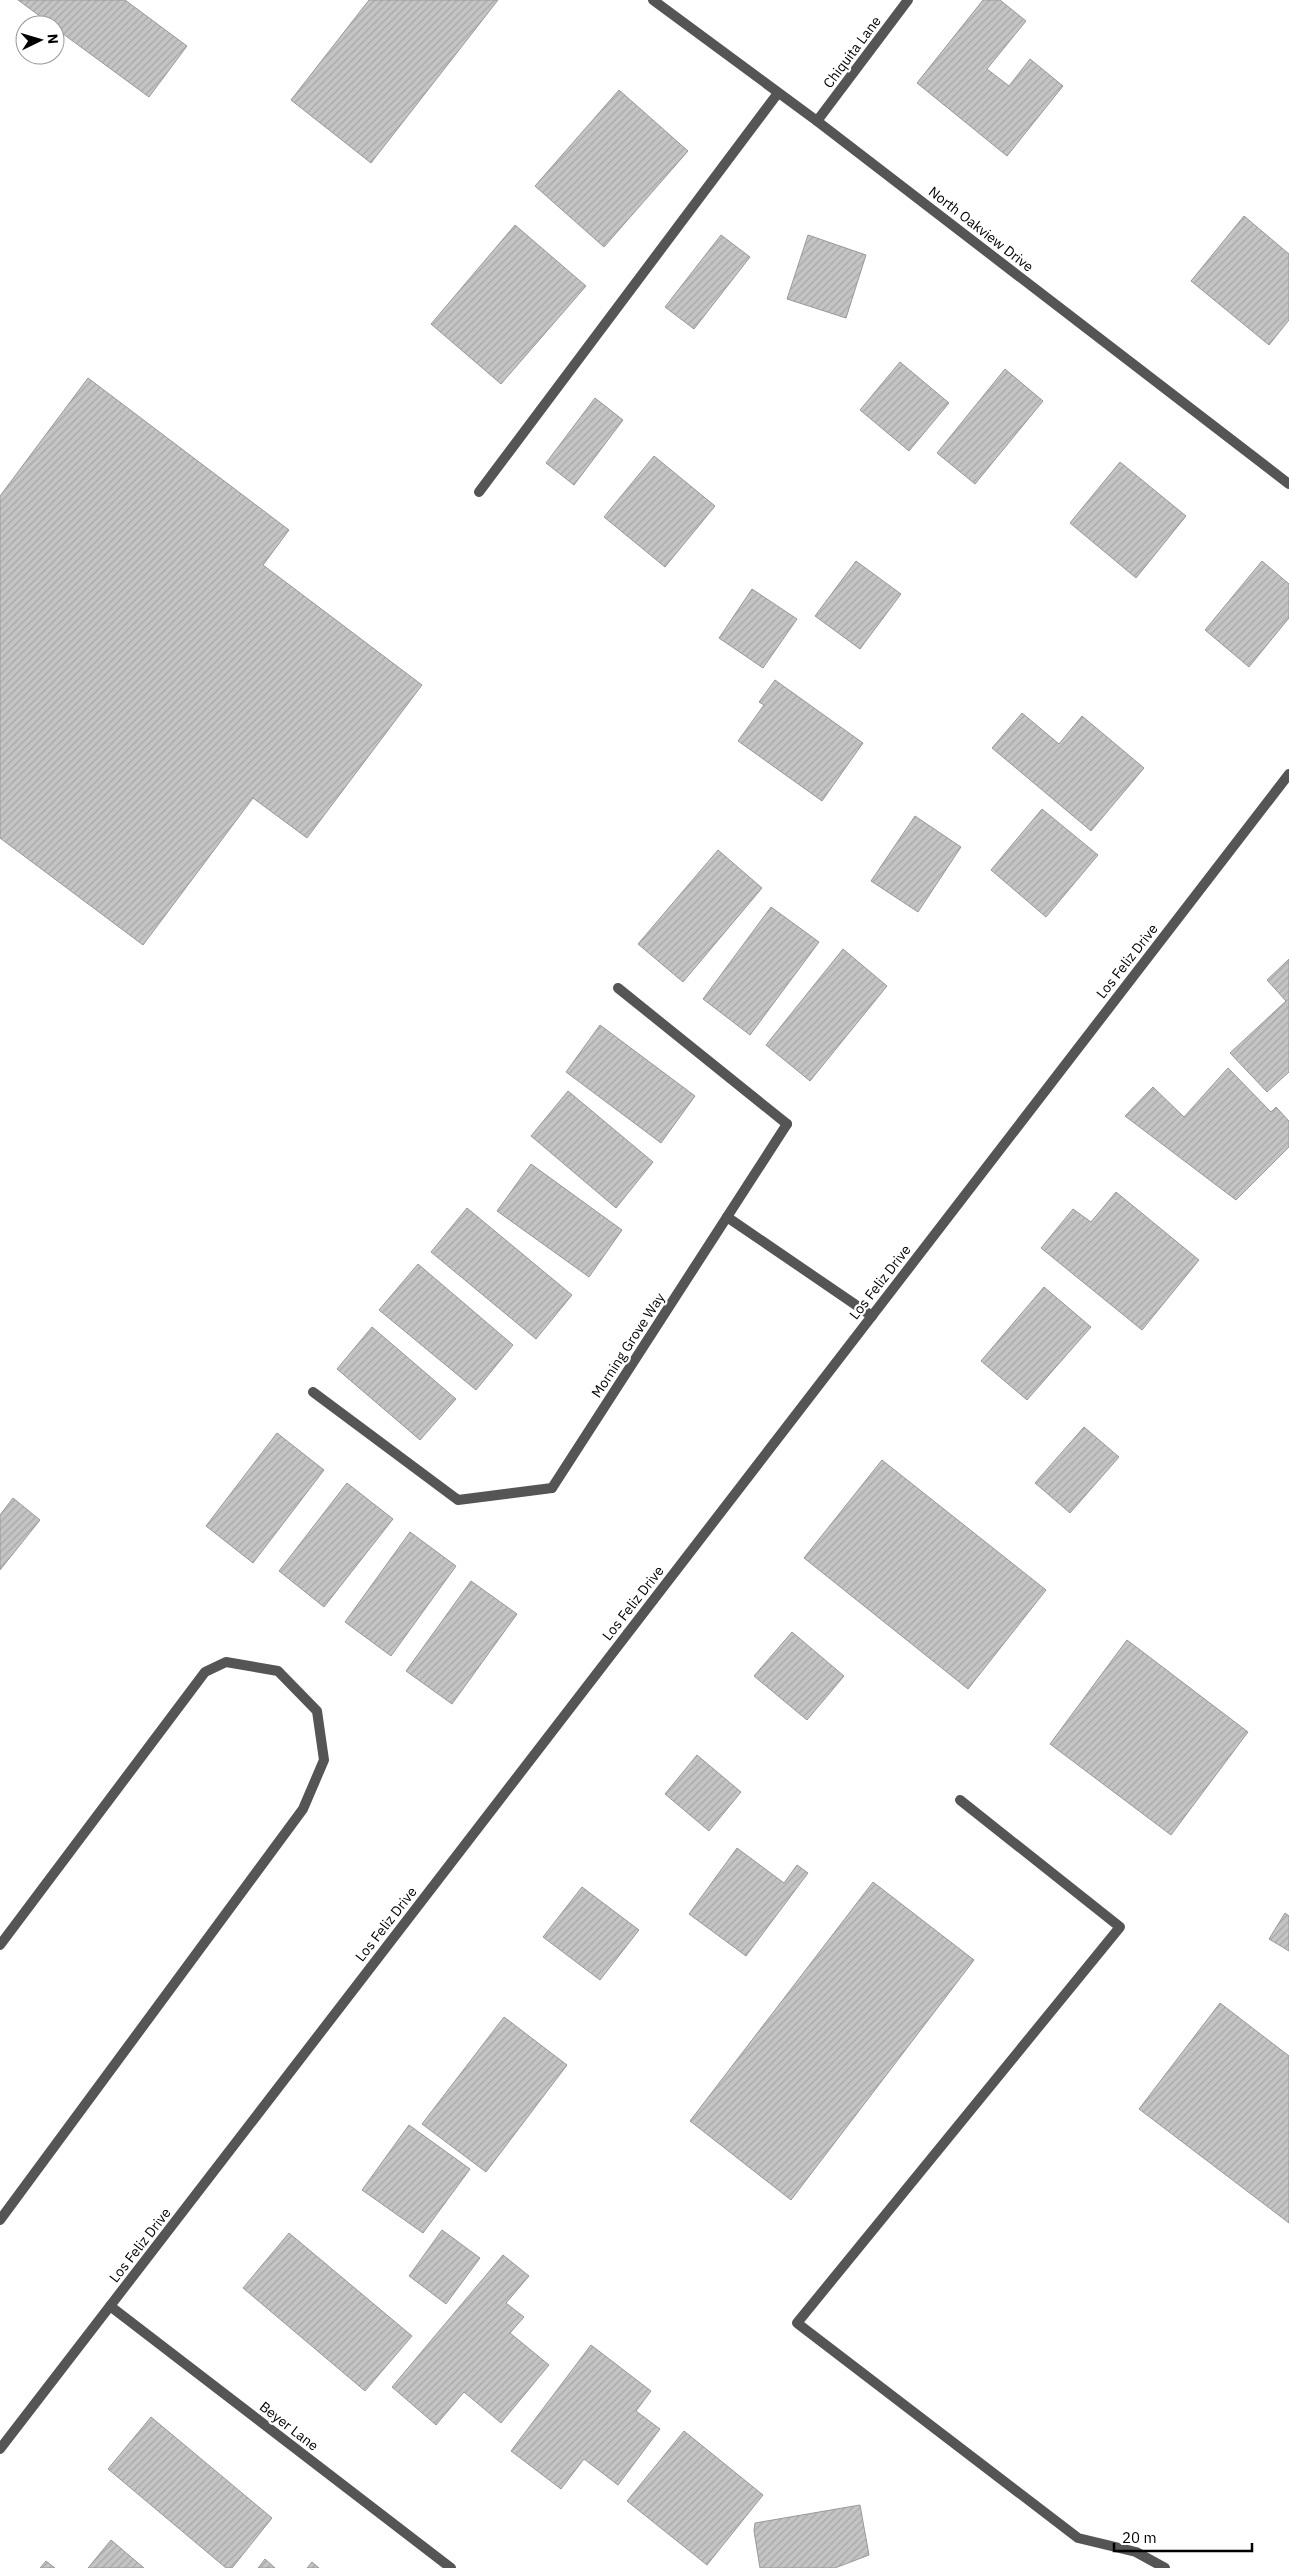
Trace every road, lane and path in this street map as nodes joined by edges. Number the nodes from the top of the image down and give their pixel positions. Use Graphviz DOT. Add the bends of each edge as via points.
graph roads {
  1 [pos="653,0"];
  2 [pos="908,0"];
  3 [pos="778,93"];
  4 [pos="817,121"];
  5 [pos="1289,484"];
  6 [pos="479,492"];
  7 [pos="1289,774"];
  8 [pos="618,988"];
  9 [pos="727,1217"];
  10 [pos="872,1316"];
  11 [pos="313,1392"];
  12 [pos="960,1800"];
  13 [pos="0,1945"];
  14 [pos="0,2220"];
  15 [pos="110,2306"];
  16 [pos="0,2449"];
  17 [pos="451,2568"];
  18 [pos="1165,2568"];
  1 -- 3 [label="street, North Oakview Drive"];
  2 -- 4 [label="street, Chiquita Lane"];
  3 -- 4 [label="street, North Oakview Drive"];
  3 -- 6 [label="street"];
  4 -- 5 [label="street, North Oakview Drive"];
  7 -- 10 [label="street, Los Feliz Drive"];
  8 -- 9 [label="street, Morning Grove Way" via="787,1124"];
  9 -- 10 [label="street"];
  9 -- 11 [label="street, Morning Grove Way" via="552,1488 458,1500"];
  10 -- 15 [label="street, Los Feliz Drive"];
  12 -- 18 [label="street" via="1120,1927 797,2323 1078,2538 1136,2552"];
  13 -- 14 [label="street" via="205,1672 226,1662 278,1672 317,1712 324,1760 302,1809"];
  15 -- 16 [label="street, Los Feliz Drive"];
  15 -- 17 [label="street, Beyer Lane"];
}
